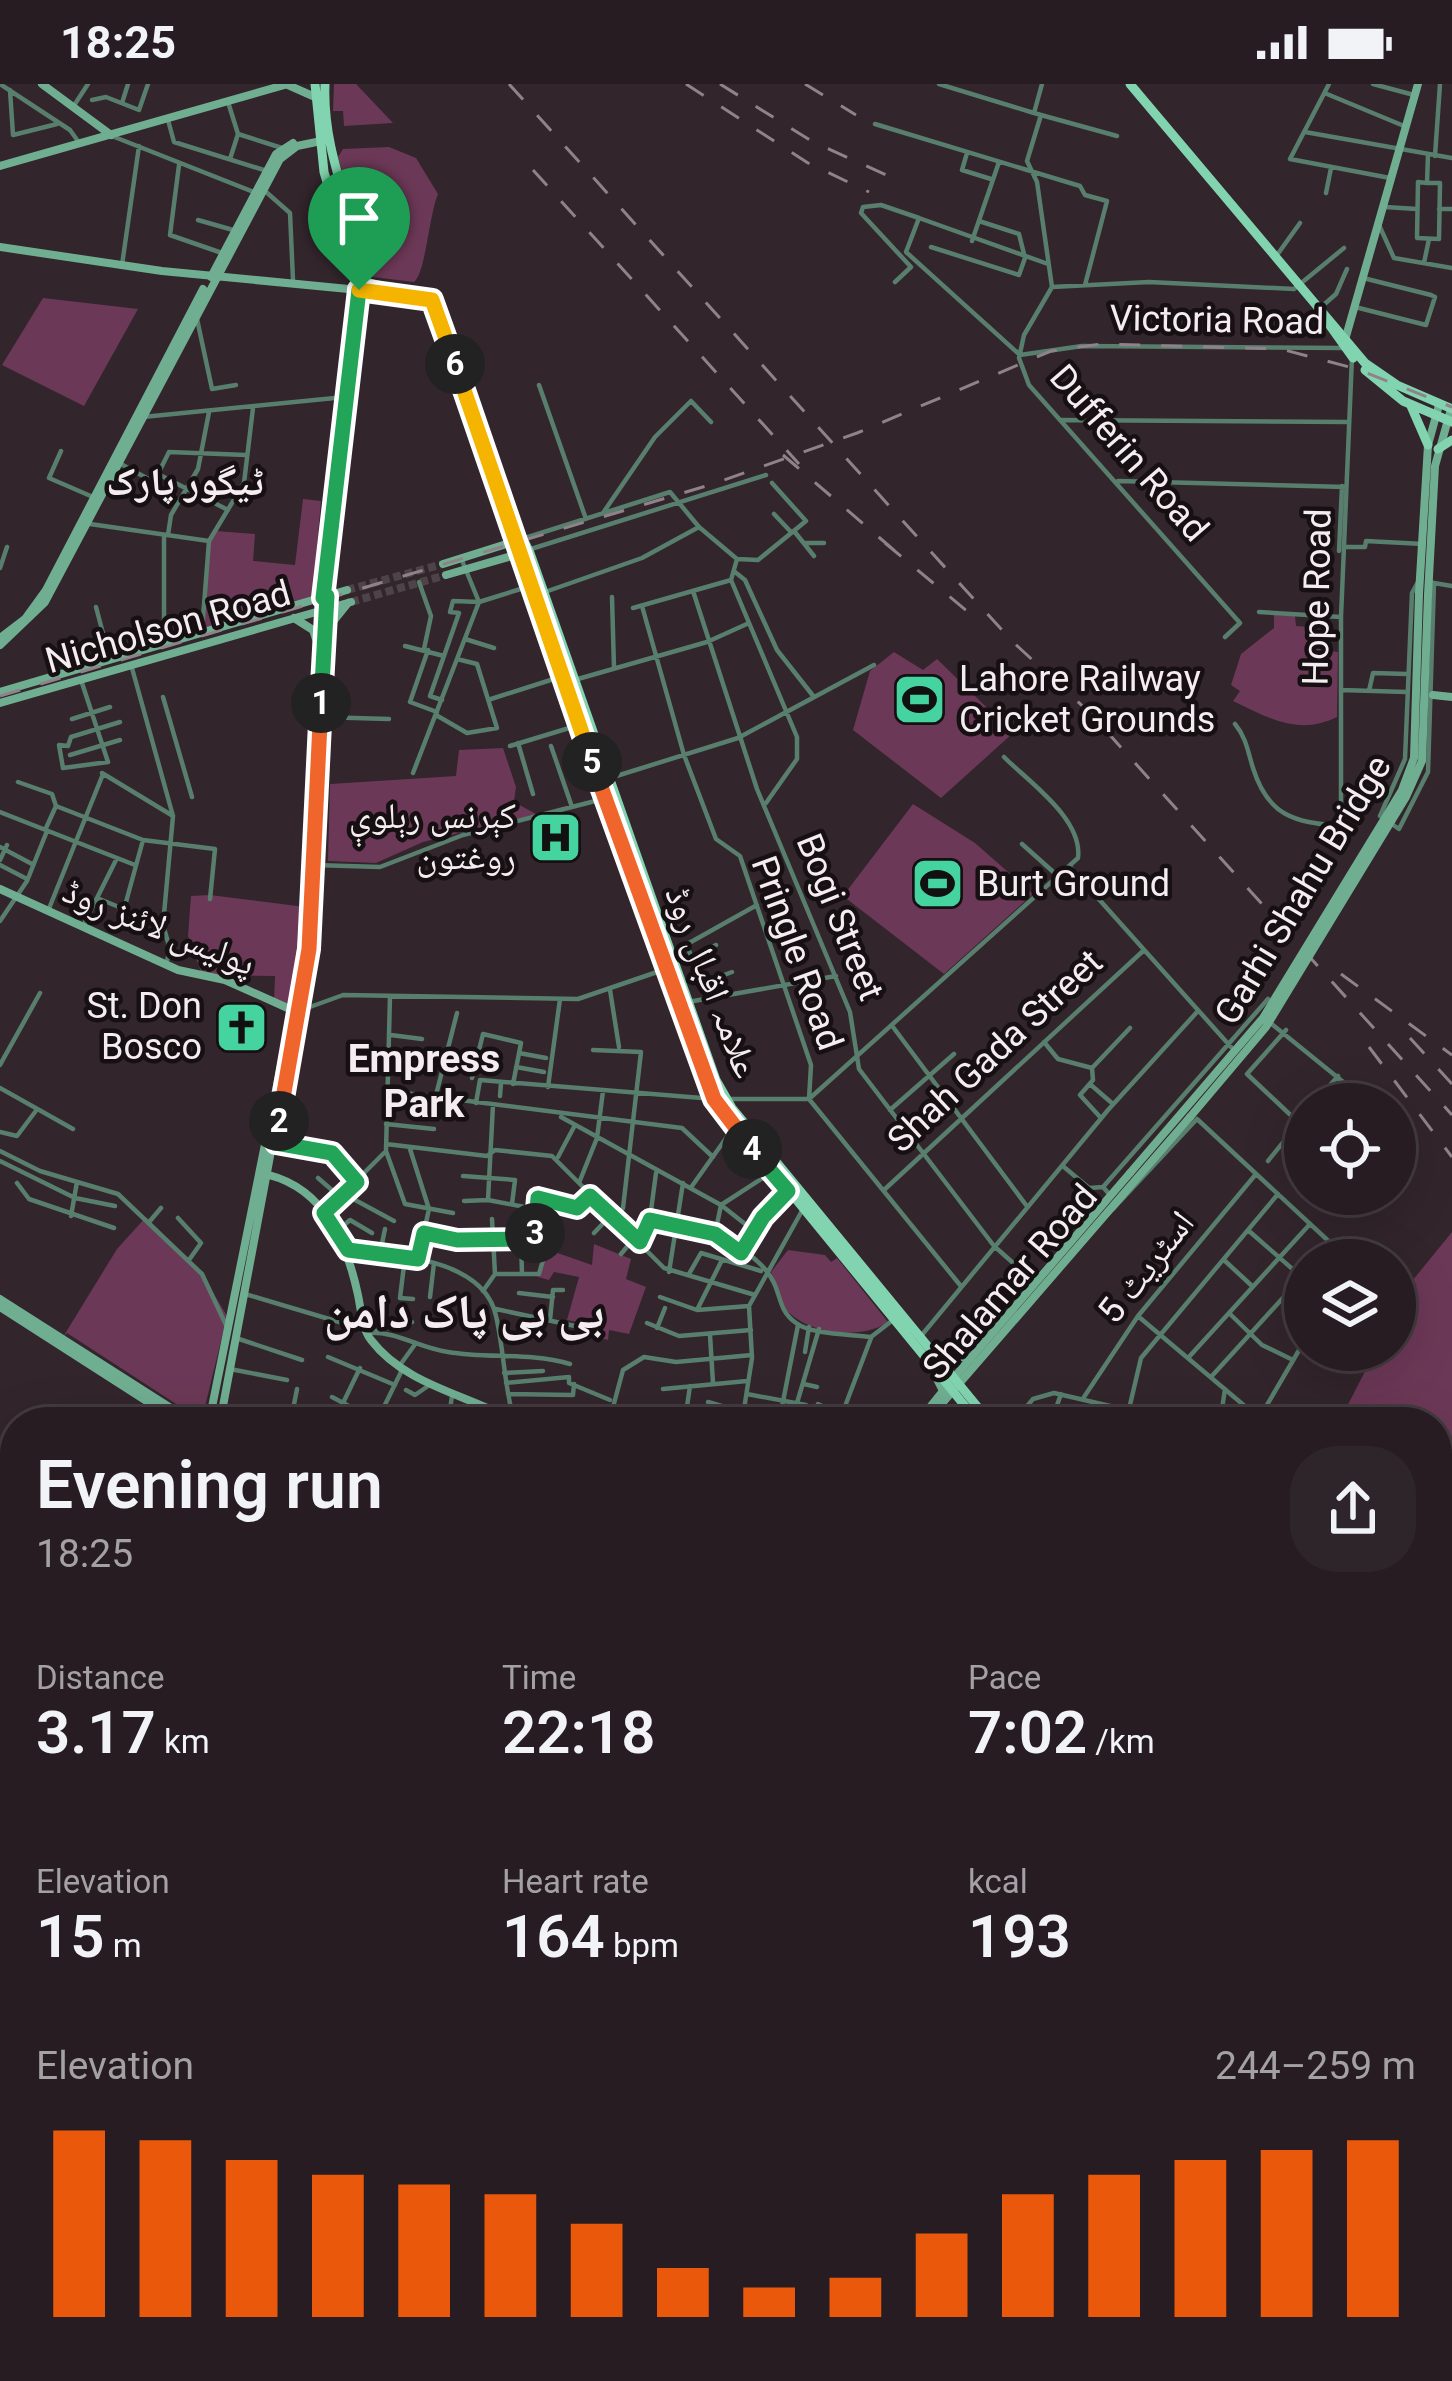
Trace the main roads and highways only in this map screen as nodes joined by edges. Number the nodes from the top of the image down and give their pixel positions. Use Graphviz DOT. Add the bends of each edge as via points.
graph roads {
  1 [pos="41,84"];
  2 [pos="287,84"];
  3 [pos="315,84"];
  4 [pos="325,84"];
  5 [pos="1130,84"];
  6 [pos="1418,84"];
  7 [pos="315,97"];
  8 [pos="112,136"];
  9 [pos="323,138"];
  10 [pos="0,166"];
  11 [pos="260,192"];
  12 [pos="0,247"];
  13 [pos="216,277"];
  14 [pos="359,290"];
  15 [pos="432,300"];
  16 [pos="1344,344"];
  17 [pos="149,397"];
  18 [pos="1410,404"];
  19 [pos="1447,412"];
  20 [pos="1452,440"];
  21 [pos="1433,447"];
  22 [pos="84,523"];
  23 [pos="518,540"];
  24 [pos="524,552"];
  25 [pos="443,564"];
  26 [pos="446,575"];
  27 [pos="1428,581"];
  28 [pos="347,590"];
  29 [pos="1424,595"];
  30 [pos="324,603"];
  31 [pos="294,618"];
  32 [pos="326,631"];
  33 [pos="317,640"];
  34 [pos="0,641"];
  35 [pos="569,677"];
  36 [pos="0,692"];
  37 [pos="1433,695"];
  38 [pos="1452,697"];
  39 [pos="0,703"];
  40 [pos="609,798"];
  41 [pos="312,864"];
  42 [pos="0,890"];
  43 [pos="296,1011"];
  44 [pos="720,1098"];
  45 [pos="269,1175"];
  46 [pos="1133,1176"];
  47 [pos="4,1306"];
  48 [pos="892,1313"];
  49 [pos="234,1331"];
  50 [pos="931,1359"];
  51 [pos="971,1363"];
  52 [pos="953,1384"];
  53 [pos="967,1393"];
  54 [pos="165,1407"];
  55 [pos="212,1407"];
  56 [pos="222,1407"];
  57 [pos="480,1407"];
  58 [pos="932,1407"];
  59 [pos="934,1407"];
  60 [pos="968,1407"];
  61 [pos="978,1407"];
  1 -- 8 [label="main road"];
  2 -- 7 [label="main road"];
  2 -- 8 [label="main road"];
  3 -- 7 [label="main road"];
  4 -- 9 [label="main road"];
  5 -- 16 [label="main road"];
  6 -- 16 [label="main road"];
  7 -- 9 [label="main road"];
  8 -- 10 [label="main road"];
  9 -- 11 [label="main road" via="283,155"];
  9 -- 11 [label="main road" via="282,148"];
  9 -- 14 [label="main road"];
  9 -- 15 [label="main road" via="361,244 366,282"];
  11 -- 13 [label="main road"];
  11 -- 13 [label="main road"];
  12 -- 13 [label="main road"];
  13 -- 14 [label="main road"];
  13 -- 17 [label="main road"];
  13 -- 17 [label="main road"];
  14 -- 15 [label="main road"];
  14 -- 30 [label="main road"];
  15 -- 23 [label="main road, علامہ اقبال روڈ"];
  16 -- 18 [label="main road"];
  16 -- 19 [label="main road" via="1383,377"];
  17 -- 22 [label="main road"];
  17 -- 22 [label="main road"];
  18 -- 19 [label="main road"];
  18 -- 21 [label="main road"];
  19 -- 21 [label="main road"];
  20 -- 21 [label="main road"];
  21 -- 27 [label="main road"];
  21 -- 27 [label="main road" via="1423,544"];
  22 -- 34 [label="main road" via="37,603"];
  22 -- 34 [label="main road" via="45,602"];
  23 -- 24 [label="main road, علامہ اقبال روڈ"];
  23 -- 25 [label="main road"];
  24 -- 26 [label="main road"];
  24 -- 35 [label="main road, علامہ اقبال روڈ"];
  24 -- 35 [label="main road, علامہ اقبال روڈ"];
  27 -- 29 [label="main road"];
  28 -- 30 [label="main road, Nicholson Road"];
  29 -- 46 [label="main road, Garhi Shahu Bridge, bridge" via="1414,758 1402,790 1263,1018"];
  29 -- 46 [label="main road, Garhi Shahu Bridge, bridge" via="1422,761 1412,785 1266,1027 1194,1118"];
  30 -- 31 [label="main road, Nicholson Road"];
  30 -- 32 [label="main road"];
  30 -- 32 [label="main road, Nicholson Road" via="350,602"];
  30 -- 33 [label="main road"];
  30 -- 36 [label="main road, Nicholson Road"];
  31 -- 33 [label="main road"];
  31 -- 39 [label="main road, Nicholson Road"];
  32 -- 41 [label="main road"];
  33 -- 41 [label="main road"];
  35 -- 40 [label="main road, علامہ اقبال روڈ"];
  35 -- 40 [label="main road, علامہ اقبال روڈ" via="609,778"];
  37 -- 38 [label="main road"];
  40 -- 44 [label="main road, علامہ اقبال روڈ"];
  40 -- 44 [label="main road, علامہ اقبال روڈ" via="664,970"];
  41 -- 43 [label="main road"];
  42 -- 43 [label="main road, پولیس لائنز روڈ" via="166,965"];
  43 -- 45 [label="main road"];
  43 -- 49 [label="main road"];
  44 -- 48 [label="main road, علامہ اقبال روڈ"];
  44 -- 48 [label="main road, علامہ اقبال روڈ" via="734,1127"];
  45 -- 49 [label="main road"];
  45 -- 57 [label="main road" via="289,1181 338,1232 368,1332 402,1366"];
  46 -- 51 [label="main road, Shalamar Road"];
  46 -- 51 [label="main road, Shalamar Road" via="1107,1191"];
  47 -- 54 [label="main road"];
  48 -- 50 [label="main road, علامہ اقبال روڈ"];
  48 -- 50 [label="main road, علامہ اقبال روڈ"];
  49 -- 55 [label="main road"];
  49 -- 56 [label="main road"];
  50 -- 51 [label="main road"];
  50 -- 52 [label="main road, علامہ اقبال روڈ"];
  50 -- 58 [label="main road" via="943,1391"];
  51 -- 52 [label="main road, Shalamar Road"];
  51 -- 53 [label="main road"];
  52 -- 53 [label="main road, علامہ اقبال روڈ"];
  52 -- 59 [label="main road, Shalamar Road"];
  52 -- 60 [label="main road, علامہ اقبال روڈ"];
  53 -- 61 [label="main road, علامہ اقبال روڈ"];
}
